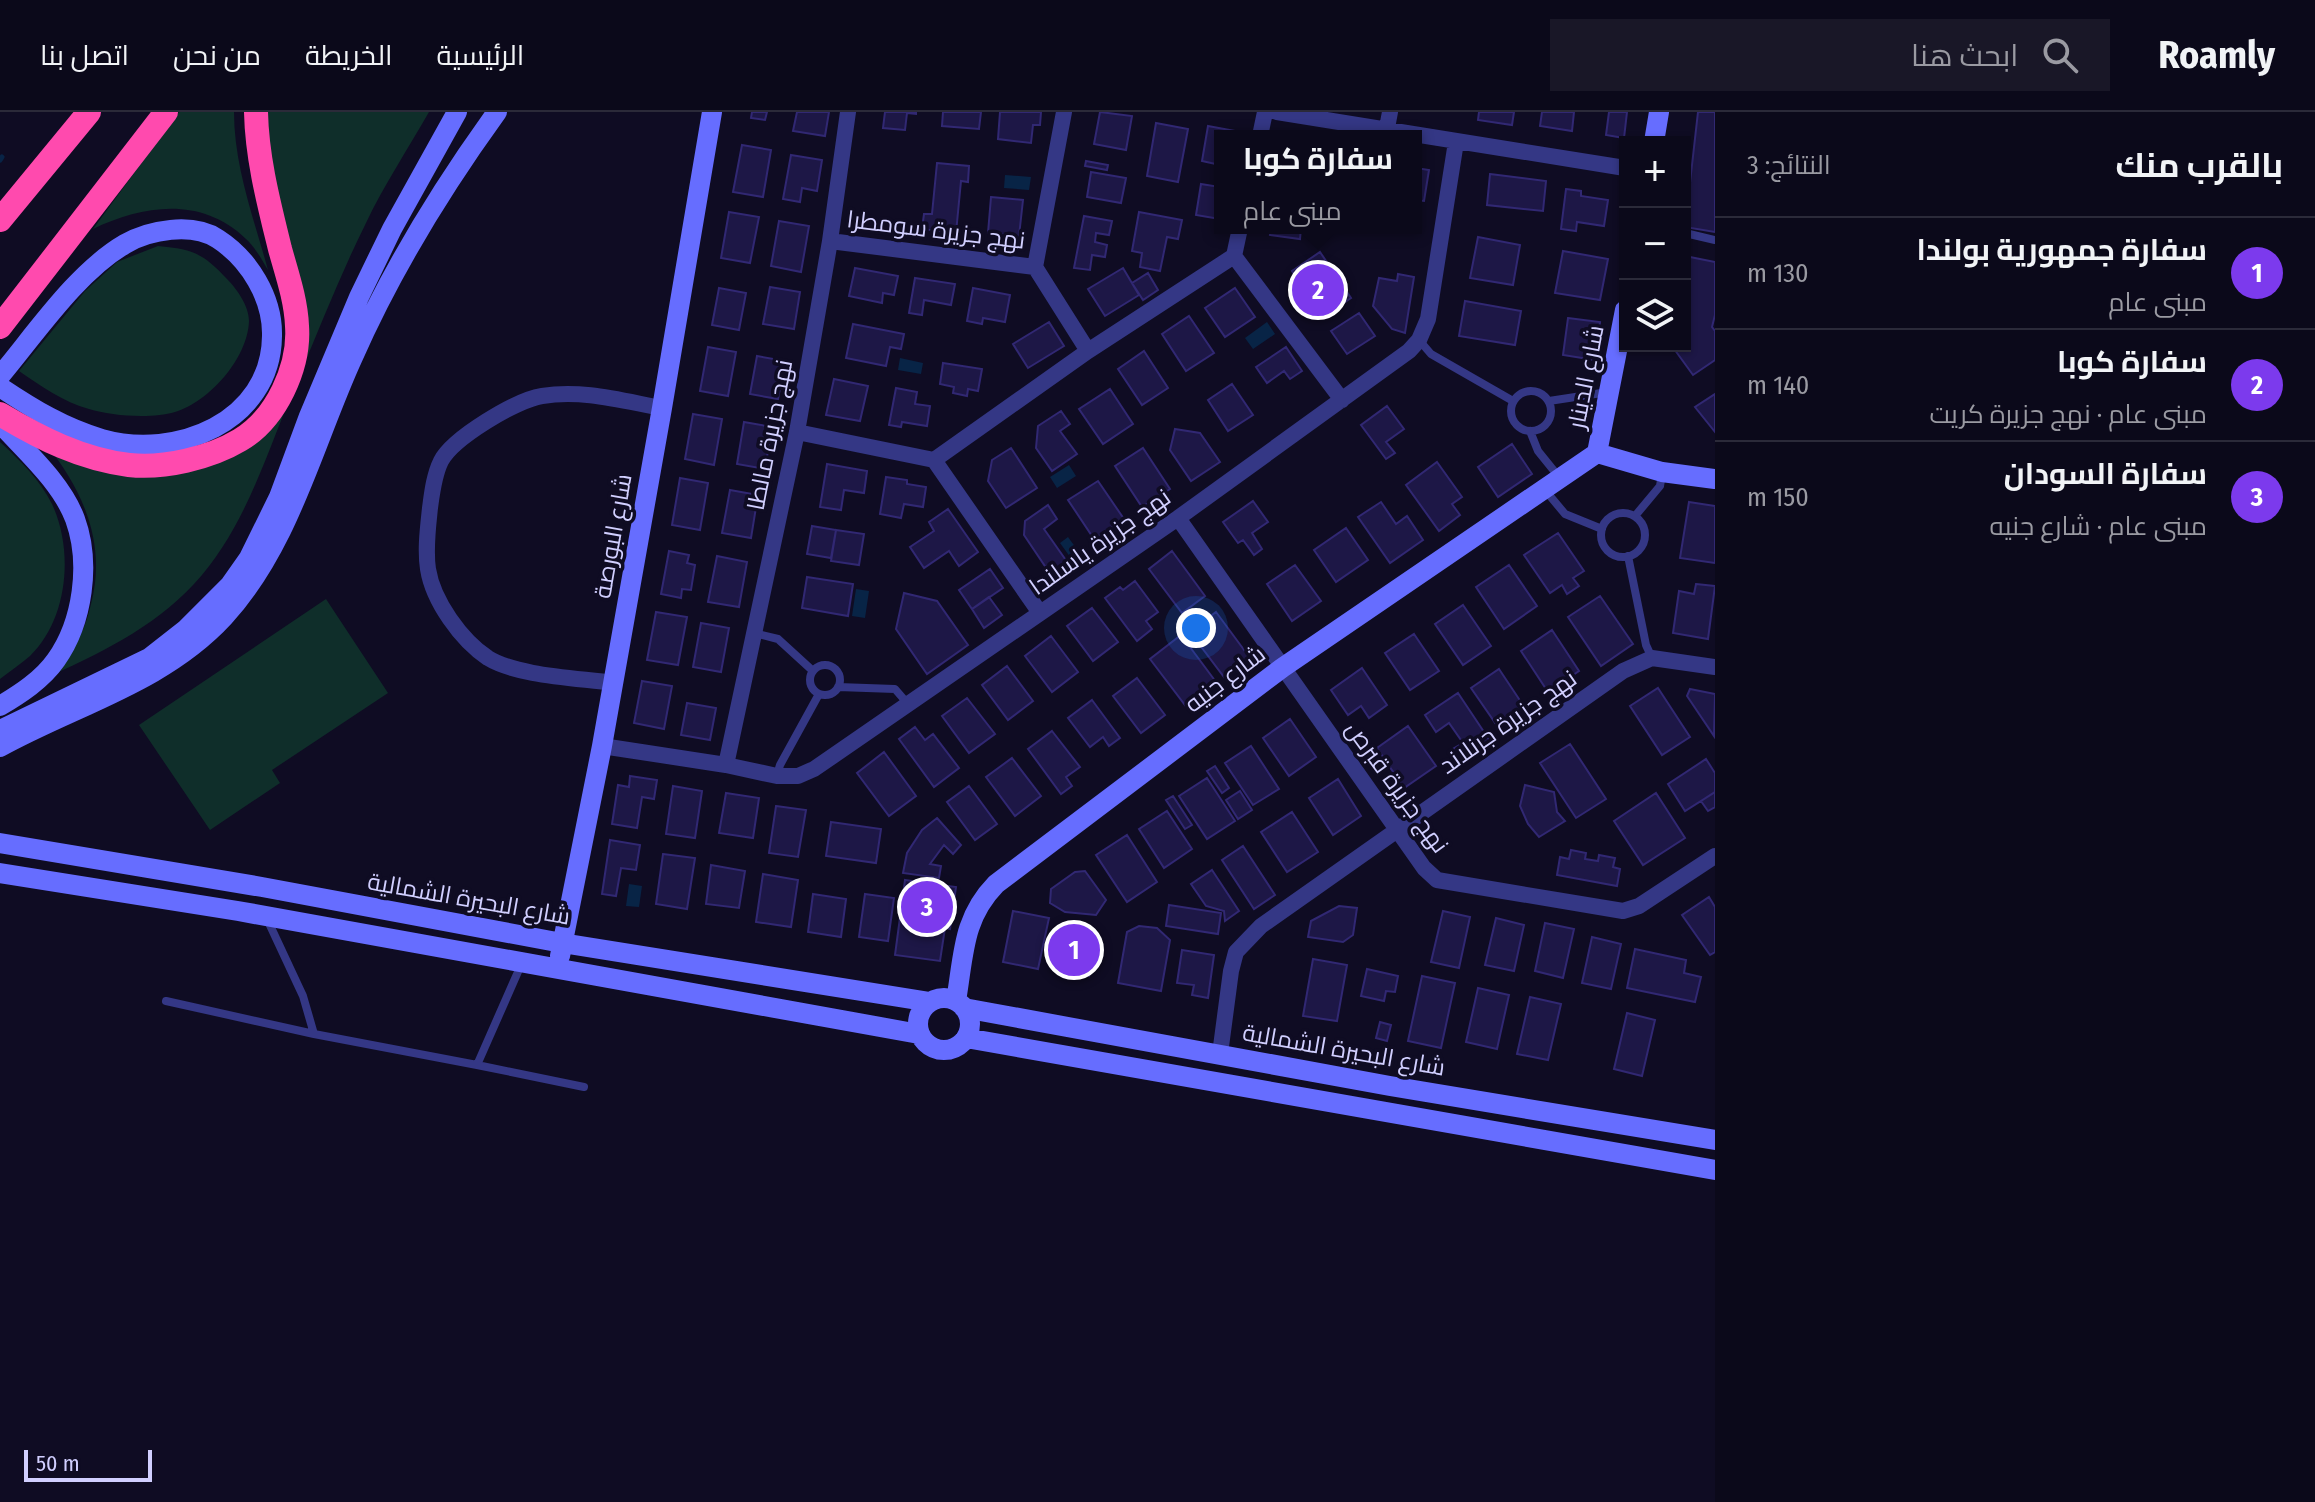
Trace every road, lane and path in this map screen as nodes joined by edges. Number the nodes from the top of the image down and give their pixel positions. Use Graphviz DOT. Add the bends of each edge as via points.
graph roads {
  1 [pos="89,112"];
  2 [pos="166,112"];
  3 [pos="256,112"];
  4 [pos="457,112"];
  5 [pos="497,112"];
  6 [pos="712,112"];
  7 [pos="848,112"];
  8 [pos="1064,112"];
  9 [pos="1277,112"];
  10 [pos="1659,112"];
  11 [pos="1389,120"];
  12 [pos="1419,130"];
  13 [pos="1422,131"];
  14 [pos="1655,136"];
  15 [pos="1456,142"];
  16 [pos="1619,167"];
  17 [pos="41,172"];
  18 [pos="0,201"];
  19 [pos="0,220"];
  20 [pos="1239,234"];
  21 [pos="1691,234"];
  22 [pos="1715,240"];
  23 [pos="830,241"];
  24 [pos="1234,256"];
  25 [pos="1035,267"];
  26 [pos="0,327"];
  27 [pos="1419,340"];
  28 [pos="1619,341"];
  29 [pos="1088,351"];
  30 [pos="0,376"];
  31 [pos="0,387"];
  32 [pos="1609,392"];
  33 [pos="1342,400"];
  34 [pos="1513,401"];
  35 [pos="1549,401"];
  36 [pos="662,408"];
  37 [pos="0,414"];
  38 [pos="0,423"];
  39 [pos="236,430"];
  40 [pos="1530,431"];
  41 [pos="797,432"];
  42 [pos="1597,453"];
  43 [pos="934,460"];
  44 [pos="1662,472"];
  45 [pos="1715,479"];
  46 [pos="1551,483"];
  47 [pos="1635,516"];
  48 [pos="1178,518"];
  49 [pos="1602,529"];
  50 [pos="1628,556"];
  51 [pos="1040,613"];
  52 [pos="754,633"];
  53 [pos="1652,658"];
  54 [pos="1715,667"];
  55 [pos="1282,668"];
  56 [pos="813,671"];
  57 [pos="613,683"];
  58 [pos="838,687"];
  59 [pos="819,694"];
  60 [pos="908,704"];
  61 [pos="0,706"];
  62 [pos="0,730"];
  63 [pos="602,746"];
  64 [pos="0,747"];
  65 [pos="726,765"];
  66 [pos="777,776"];
  67 [pos="1397,830"];
  68 [pos="0,843"];
  69 [pos="1715,856"];
  70 [pos="0,873"];
  71 [pos="266,916"];
  72 [pos="562,943"];
  73 [pos="523,962"];
  74 [pos="558,968"];
  75 [pos="166,1001"];
  76 [pos="930,1002"];
  77 [pos="960,1005"];
  78 [pos="314,1034"];
  79 [pos="919,1034"];
  80 [pos="966,1038"];
  81 [pos="1220,1054"];
  82 [pos="477,1065"];
  83 [pos="584,1087"];
  84 [pos="1715,1140"];
  85 [pos="1715,1170"];
  1 -- 17 [label="highway"];
  2 -- 26 [label="highway"];
  3 -- 39 [label="highway" via="261,167 293,296 297,350 277,402 260,423"];
  4 -- 62 [label="main road" via="359,297 279,497 230,585 149,658"];
  5 -- 64 [label="main road" via="376,307 326,416 288,518 239,598 194,644 158,670"];
  6 -- 36 [label="main road, شارع البورصة"];
  7 -- 23 [label="street, نهج جزيرة مالطا"];
  8 -- 25 [label="street, نهج جزيرة سومطرا"];
  9 -- 11 [label="street"];
  10 -- 14 [label="main road"];
  11 -- 12 [label="street"];
  13 -- 15 [label="street"];
  15 -- 16 [label="street"];
  15 -- 27 [label="street" via="1428,319"];
  17 -- 18 [label="highway"];
  17 -- 19 [label="highway"];
  20 -- 24 [label="street"];
  21 -- 22 [label="lane"];
  23 -- 25 [label="street, نهج جزيرة سومطرا"];
  23 -- 41 [label="street, نهج جزيرة مالطا"];
  24 -- 29 [label="street"];
  24 -- 33 [label="street"];
  25 -- 29 [label="street, نهج جزيرة سومطرا"];
  27 -- 33 [label="street, نهج جزيرة ياسلندا"];
  27 -- 34 [label="lane" via="1431,354"];
  28 -- 32 [label="main road, شارع الدينار"];
  29 -- 43 [label="street"];
  30 -- 39 [label="main road" via="96,266 126,243 159,231 186,230 216,237 240,258 266,302 272,335 268,365"];
  31 -- 39 [label="main road" via="39,413 105,440 146,445"];
  32 -- 35 [label="lane"];
  32 -- 42 [label="main road, شارع الدينار"];
  33 -- 48 [label="street, نهج جزيرة ياسلندا"];
  34 -- 35 [label="lane" via="1527,391"];
  34 -- 40 [label="lane" via="1512,417"];
  35 -- 40 [label="lane" via="1552,410 1546,425"];
  36 -- 57 [label="main road, شارع البورصة"];
  36 -- 57 [label="street" via="571,394 516,404 458,443 442,459 434,483 428,569 436,594 470,642 512,668"];
  37 -- 39 [label="highway" via="66,449 131,465 197,458"];
  38 -- 61 [label="main road" via="48,476 75,518 83,561 72,630 56,660 26,691"];
  40 -- 46 [label="lane"];
  41 -- 43 [label="street"];
  41 -- 52 [label="street, نهج جزيرة مالطا"];
  42 -- 44 [label="main road"];
  42 -- 46 [label="main road, شارع جنيه"];
  43 -- 51 [label="street"];
  44 -- 45 [label="main road"];
  44 -- 47 [label="lane" via="1660,486"];
  46 -- 49 [label="lane" via="1565,514"];
  46 -- 55 [label="main road, شارع جنيه"];
  47 -- 49 [label="lane" via="1615,514"];
  47 -- 50 [label="lane" via="1645,534 1637,552"];
  48 -- 51 [label="street, نهج جزيرة ياسلندا"];
  48 -- 55 [label="street, نهج جزيرة قبرص"];
  49 -- 50 [label="lane" via="1605,547"];
  50 -- 53 [label="lane"];
  51 -- 60 [label="street, نهج جزيرة ياسلندا"];
  52 -- 56 [label="lane" via="778,639"];
  52 -- 65 [label="street, نهج جزيرة مالطا"];
  53 -- 54 [label="street"];
  53 -- 67 [label="street, نهج جزيرة جرنلاند" via="1623,671"];
  55 -- 67 [label="street, نهج جزيرة قبرص"];
  55 -- 77 [label="main road, شارع جنيه" via="980,900 969,922"];
  56 -- 58 [label="lane" via="820,666 836,670"];
  56 -- 59 [label="lane" via="810,684"];
  57 -- 63 [label="main road, شارع البورصة"];
  58 -- 59 [label="lane" via="834,693"];
  58 -- 60 [label="lane" via="895,689"];
  59 -- 66 [label="lane"];
  60 -- 66 [label="street, نهج جزيرة ياسلندا" via="814,769"];
  63 -- 65 [label="street, نهج جزيرة ياسلندا"];
  63 -- 72 [label="main road, شارع البورصة"];
  65 -- 66 [label="street, نهج جزيرة ياسلندا"];
  67 -- 69 [label="street, نهج جزيرة قبرص" via="1437,880 1609,911 1639,906"];
  67 -- 81 [label="street, نهج جزيرة جرنلاند" via="1247,938 1231,971"];
  68 -- 72 [label="main road, شارع البحيرة الشمالية"];
  70 -- 71 [label="main road"];
  71 -- 73 [label="main road"];
  71 -- 78 [label="lane" via="303,996"];
  72 -- 74 [label="main road, شارع البورصة"];
  72 -- 76 [label="main road, شارع البحيرة الشمالية"];
  73 -- 74 [label="main road"];
  73 -- 82 [label="lane"];
  74 -- 79 [label="main road"];
  75 -- 78 [label="lane"];
  76 -- 77 [label="main road" via="943,998"];
  76 -- 79 [label="main road" via="919,1016"];
  77 -- 80 [label="main road" via="970,1023"];
  77 -- 81 [label="main road, شارع البحيرة الشمالية"];
  78 -- 82 [label="lane"];
  79 -- 80 [label="main road" via="937,1050 956,1048"];
  80 -- 85 [label="main road"];
  81 -- 84 [label="main road, شارع البحيرة الشمالية"];
  82 -- 83 [label="lane"];
}
